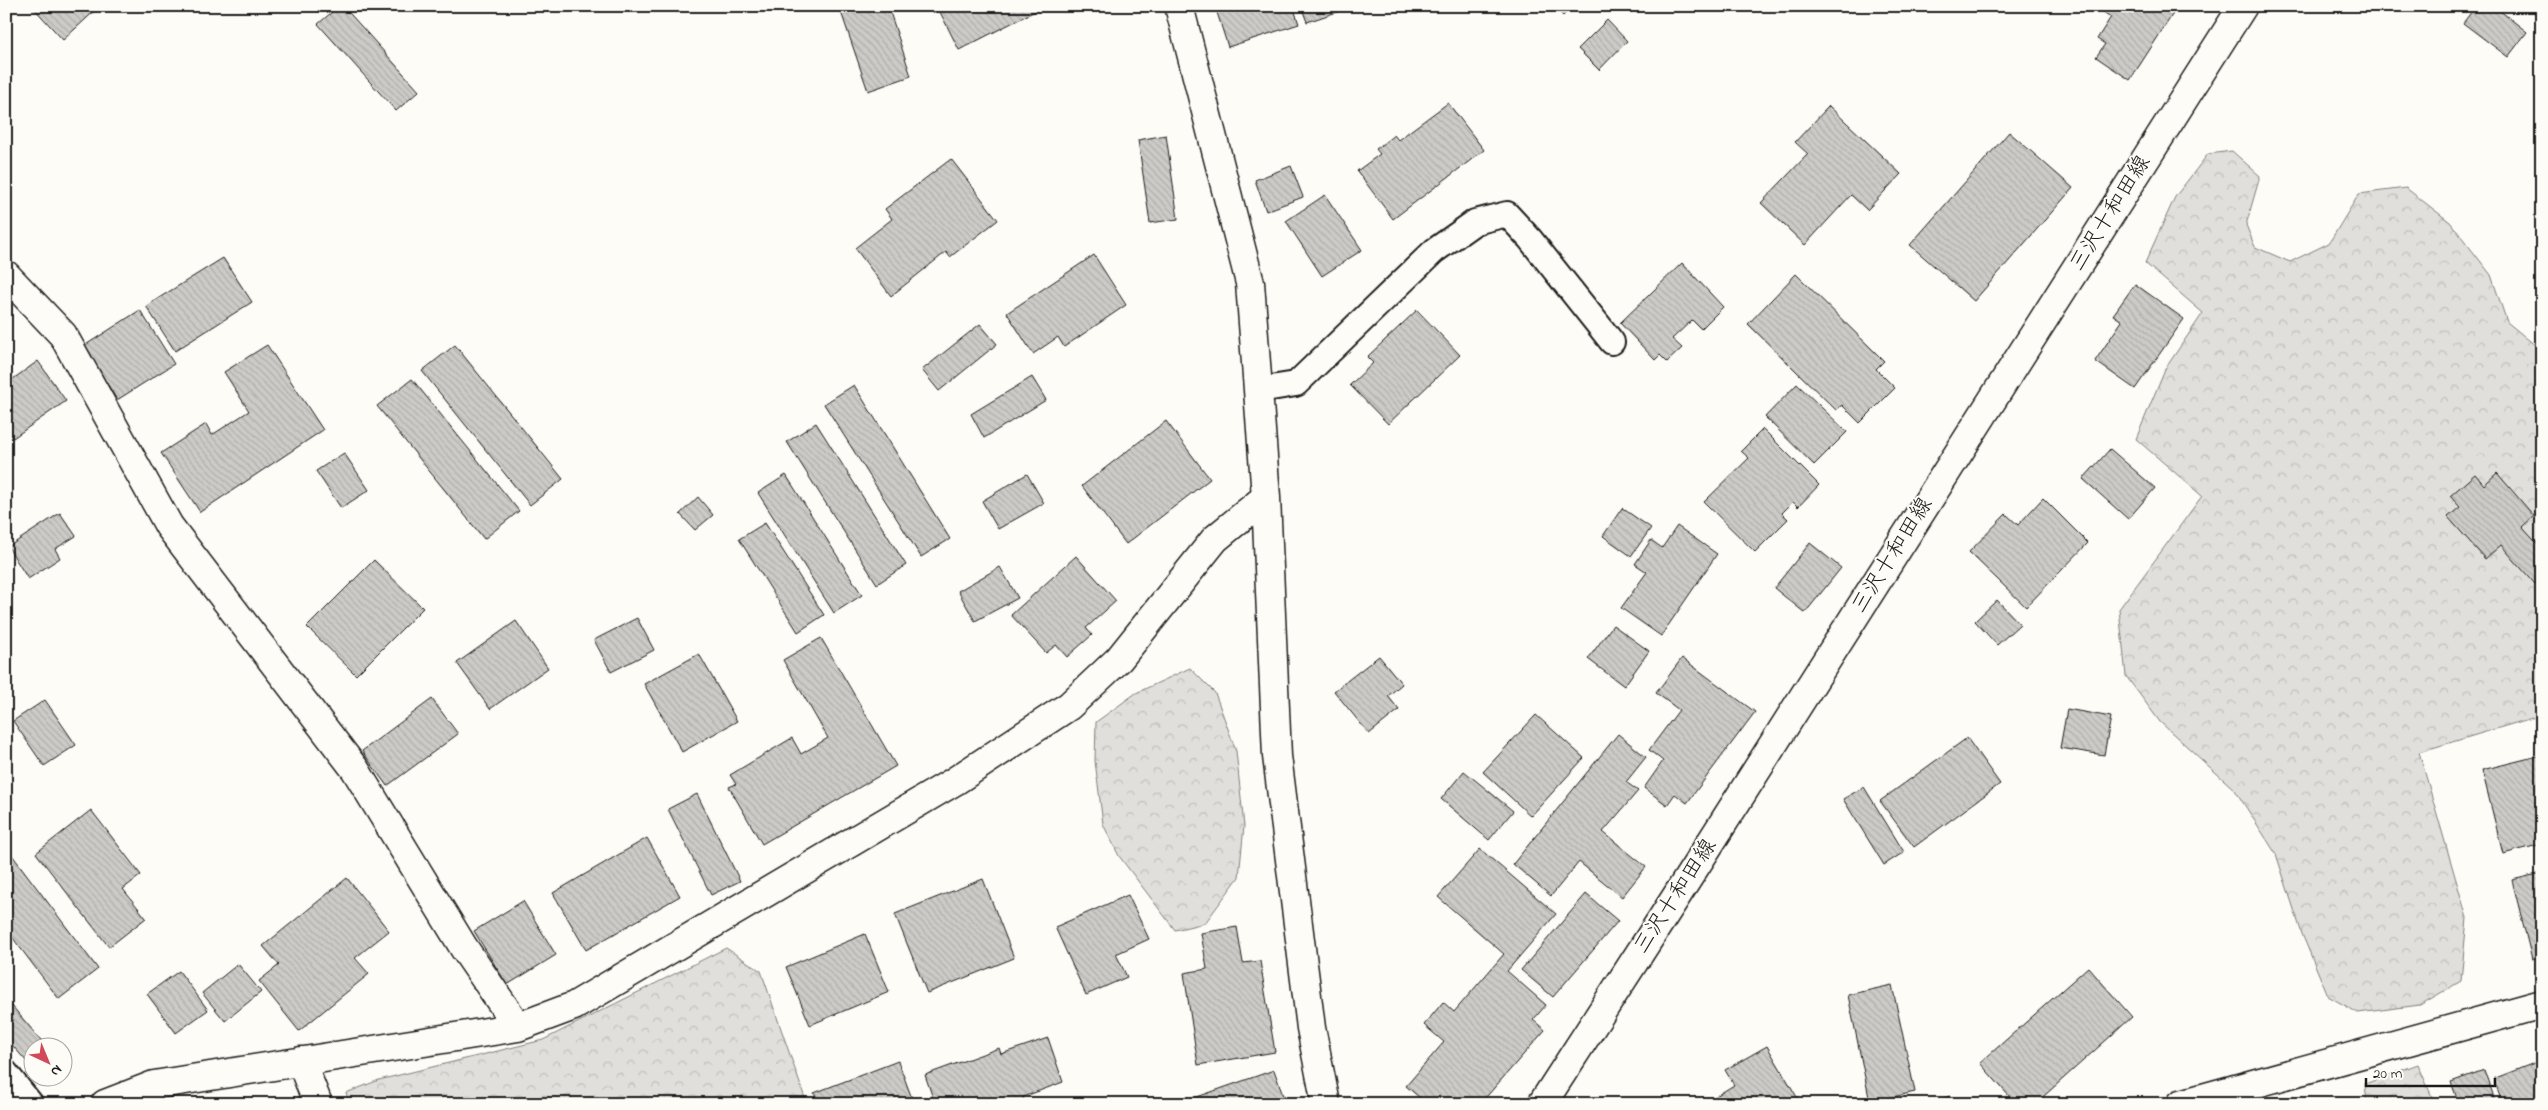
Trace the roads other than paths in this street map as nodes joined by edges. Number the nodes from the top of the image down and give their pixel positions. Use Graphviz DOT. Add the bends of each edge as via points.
graph roads {
  1 [pos="1179,6"];
  2 [pos="2243,6"];
  3 [pos="6,275"];
  4 [pos="1612,342"];
  5 [pos="1258,390"];
  6 [pos="1266,498"];
  7 [pos="2542,1004"];
  8 [pos="518,1027"];
  9 [pos="301,1061"];
  10 [pos="6,1074"];
  11 [pos="31,1104"];
  12 [pos="105,1104"];
  13 [pos="318,1104"];
  14 [pos="1326,1104"];
  15 [pos="1542,1104"];
  16 [pos="2181,1104"];
  1 -- 5 [label="street" via="1250,283"];
  2 -- 15 [label="street, 三沢十和田線"];
  3 -- 8 [label="street" via="63,335 169,526 355,769 464,948"];
  4 -- 5 [label="lane" via="1507,214 1474,222 1434,251 1296,384"];
  5 -- 6 [label="street"];
  6 -- 8 [label="street" via="1215,539 1119,659 1069,706 955,781 574,1006"];
  6 -- 14 [label="street" via="1277,756 1311,1028"];
  7 -- 16 [label="street"];
  8 -- 9 [label="street"];
  9 -- 12 [label="street" via="154,1085"];
  9 -- 13 [label="street"];
  10 -- 11 [label="lane"];
}
